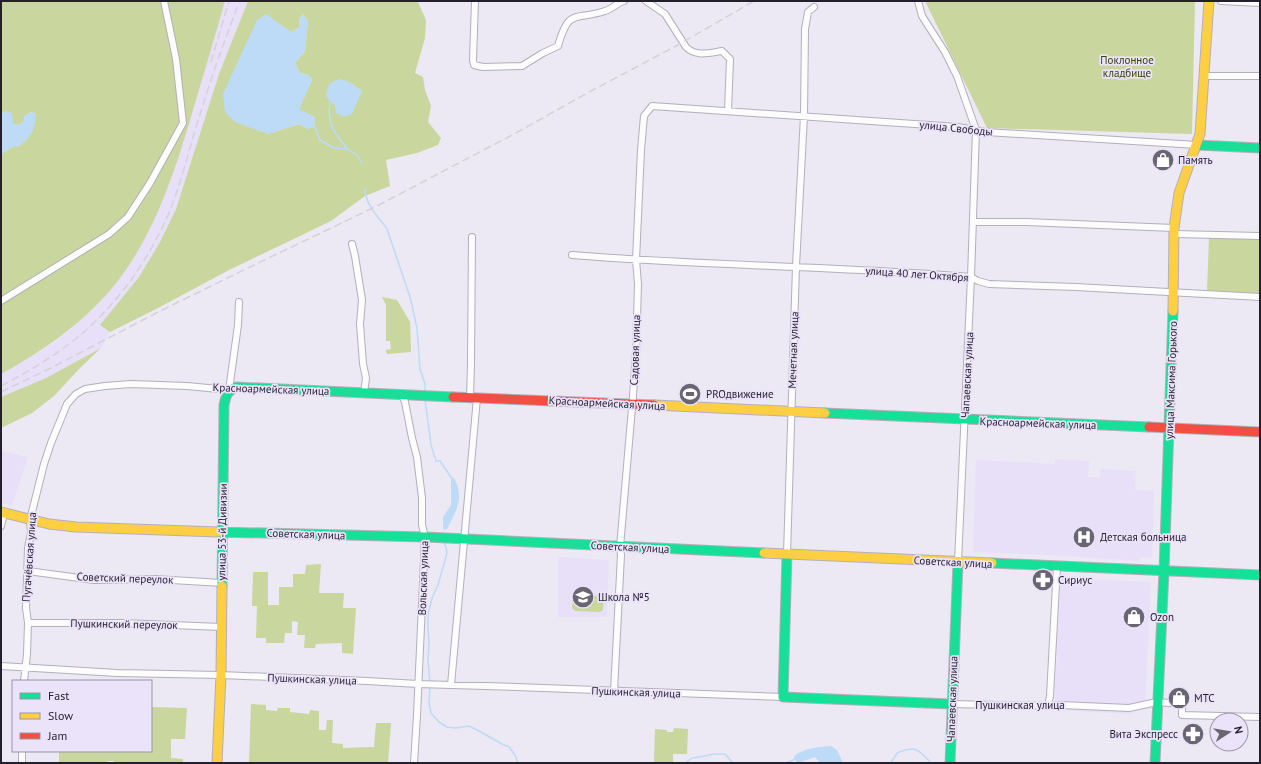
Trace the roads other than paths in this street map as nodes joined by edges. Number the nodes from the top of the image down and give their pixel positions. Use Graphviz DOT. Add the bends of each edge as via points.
graph roads {
  1 [pos="164,1"];
  2 [pos="475,1"];
  3 [pos="624,1"];
  4 [pos="646,1"];
  5 [pos="918,1"];
  6 [pos="1209,1"];
  7 [pos="1221,1"];
  8 [pos="1260,3"];
  9 [pos="814,7"];
  10 [pos="1204,76"];
  11 [pos="1260,76"];
  12 [pos="652,106"];
  13 [pos="728,111"];
  14 [pos="804,116"];
  15 [pos="976,130"];
  16 [pos="1197,145"];
  17 [pos="1260,148"];
  18 [pos="972,222"];
  19 [pos="1175,231"];
  20 [pos="1260,236"];
  21 [pos="472,237"];
  22 [pos="352,244"];
  23 [pos="572,255"];
  24 [pos="636,260"];
  25 [pos="796,266"];
  26 [pos="971,277"];
  27 [pos="1174,292"];
  28 [pos="1260,297"];
  29 [pos="1,301"];
  30 [pos="239,302"];
  31 [pos="229,390"];
  32 [pos="364,393"];
  33 [pos="76,394"];
  34 [pos="405,395"];
  35 [pos="474,398"];
  36 [pos="632,405"];
  37 [pos="791,412"];
  38 [pos="965,420"];
  39 [pos="1169,428"];
  40 [pos="1260,432"];
  41 [pos="3,512"];
  42 [pos="30,520"];
  43 [pos="1,526"];
  44 [pos="222,532"];
  45 [pos="425,537"];
  46 [pos="465,540"];
  47 [pos="620,547"];
  48 [pos="787,554"];
  49 [pos="958,562"];
  50 [pos="1057,566"];
  51 [pos="28,571"];
  52 [pos="1164,571"];
  53 [pos="1260,575"];
  54 [pos="222,583"];
  55 [pos="28,623"];
  56 [pos="221,627"];
  57 [pos="1,666"];
  58 [pos="26,668"];
  59 [pos="221,675"];
  60 [pos="24,680"];
  61 [pos="422,684"];
  62 [pos="451,685"];
  63 [pos="614,691"];
  64 [pos="784,697"];
  65 [pos="1157,702"];
  66 [pos="952,704"];
  67 [pos="1048,706"];
  68 [pos="1260,717"];
  69 [pos="22,752"];
  70 [pos="22,763"];
  71 [pos="217,763"];
  72 [pos="414,763"];
  73 [pos="950,763"];
  74 [pos="1155,763"];
  1 -- 29 [label="street" via="176,59 183,123 128,217 109,234"];
  2 -- 3 [label="street" via="473,60 474,65 483,67 522,66 558,46 568,21 576,16 606,11"];
  4 -- 13 [label="street" via="665,14 691,52 722,52 730,59"];
  5 -- 15 [label="street, Чапаевская улица" via="922,16 957,76"];
  6 -- 10 [label="street, улица Максима Горького"];
  7 -- 8 [label="street"];
  9 -- 14 [label="street, Мечетная улица" via="808,12 805,28"];
  10 -- 11 [label="street"];
  10 -- 16 [label="street, улица Максима Горького" via="1201,129"];
  12 -- 13 [label="street, улица Свободы"];
  12 -- 24 [label="street, Садовая улица" via="644,116"];
  13 -- 14 [label="street, улица Свободы"];
  14 -- 15 [label="street, улица Свободы"];
  14 -- 25 [label="street, Мечетная улица"];
  15 -- 16 [label="street, улица Свободы"];
  15 -- 18 [label="street, Чапаевская улица"];
  16 -- 17 [label="street, улица Свободы"];
  16 -- 19 [label="street, улица Максима Горького" via="1178,193"];
  18 -- 19 [label="street" via="1026,222"];
  18 -- 26 [label="street, Чапаевская улица"];
  19 -- 20 [label="street"];
  19 -- 27 [label="street, улица Максима Горького"];
  21 -- 35 [label="street"];
  22 -- 32 [label="street" via="362,300 360,324 366,378"];
  23 -- 24 [label="street, улица 40 лет Октября"];
  24 -- 25 [label="street, улица 40 лет Октября"];
  24 -- 36 [label="street, Садовая улица" via="638,284"];
  25 -- 26 [label="street, улица 40 лет Октября"];
  25 -- 37 [label="street, Мечетная улица"];
  26 -- 27 [label="street, улица 40 лет Октября" via="989,284"];
  26 -- 38 [label="street, Чапаевская улица"];
  27 -- 28 [label="street, улица 40 лет Октября"];
  27 -- 39 [label="street, улица Максима Горького"];
  30 -- 31 [label="street, улица 53-й Дивизии"];
  31 -- 32 [label="street, Красноармейская улица" via="246,387"];
  31 -- 33 [label="street, Красноармейская улица" via="132,384 85,389"];
  31 -- 44 [label="street, улица 53-й Дивизии" via="224,405"];
  32 -- 34 [label="street, Красноармейская улица"];
  33 -- 42 [label="street, Пугачёвская улица" via="67,404 51,443"];
  34 -- 35 [label="street, Красноармейская улица"];
  34 -- 45 [label="street, Вольская улица" via="418,457"];
  35 -- 36 [label="street, Красноармейская улица"];
  35 -- 46 [label="street"];
  36 -- 37 [label="street, Красноармейская улица"];
  36 -- 47 [label="street, Садовая улица"];
  37 -- 38 [label="street, Красноармейская улица"];
  37 -- 48 [label="street, Мечетная улица"];
  38 -- 39 [label="street, Красноармейская улица"];
  38 -- 49 [label="street, Чапаевская улица"];
  39 -- 40 [label="street, Красноармейская улица"];
  39 -- 52 [label="street, улица Максима Горького"];
  41 -- 42 [label="street, Советская улица"];
  41 -- 43 [label="street"];
  42 -- 44 [label="street, Советская улица" via="76,527"];
  42 -- 51 [label="street, Пугачёвская улица"];
  44 -- 45 [label="street, Советская улица"];
  44 -- 54 [label="street, улица 53-й Дивизии"];
  45 -- 46 [label="street, Советская улица"];
  45 -- 61 [label="street, Вольская улица"];
  46 -- 47 [label="street, Советская улица"];
  46 -- 62 [label="street"];
  47 -- 48 [label="street, Советская улица"];
  47 -- 63 [label="street, Садовая улица"];
  48 -- 49 [label="street, Советская улица"];
  48 -- 64 [label="street, Мечетная улица"];
  49 -- 50 [label="street, Советская улица"];
  49 -- 66 [label="street, Чапаевская улица"];
  50 -- 52 [label="street, Советская улица"];
  50 -- 67 [label="street"];
  51 -- 54 [label="street, Советский переулок" via="94,580 155,579"];
  51 -- 55 [label="street, Пугачёвская улица"];
  52 -- 53 [label="street, Советская улица"];
  52 -- 65 [label="street, улица Максима Горького"];
  54 -- 56 [label="street, улица 53-й Дивизии"];
  55 -- 56 [label="street, Пушкинский переулок"];
  55 -- 58 [label="street, Пугачёвская улица"];
  56 -- 59 [label="street, улица 53-й Дивизии"];
  57 -- 58 [label="street, Пушкинская улица"];
  58 -- 59 [label="street, Пушкинская улица"];
  58 -- 60 [label="street, Пугачёвская улица"];
  59 -- 61 [label="street, Пушкинская улица"];
  59 -- 71 [label="street, улица 53-й Дивизии"];
  61 -- 62 [label="street, Пушкинская улица"];
  61 -- 72 [label="street, Вольская улица"];
  62 -- 63 [label="street, Пушкинская улица"];
  63 -- 64 [label="street, Пушкинская улица"];
  64 -- 66 [label="street, Пушкинская улица"];
  65 -- 67 [label="street, Пушкинская улица" via="1129,708"];
  65 -- 68 [label="street, Пушкинская улица" via="1182,704 1182,714"];
  65 -- 74 [label="street, улица Максима Горького"];
  66 -- 67 [label="street, Пушкинская улица"];
  66 -- 73 [label="street, Чапаевская улица"];
  69 -- 70 [label="street"];
}
